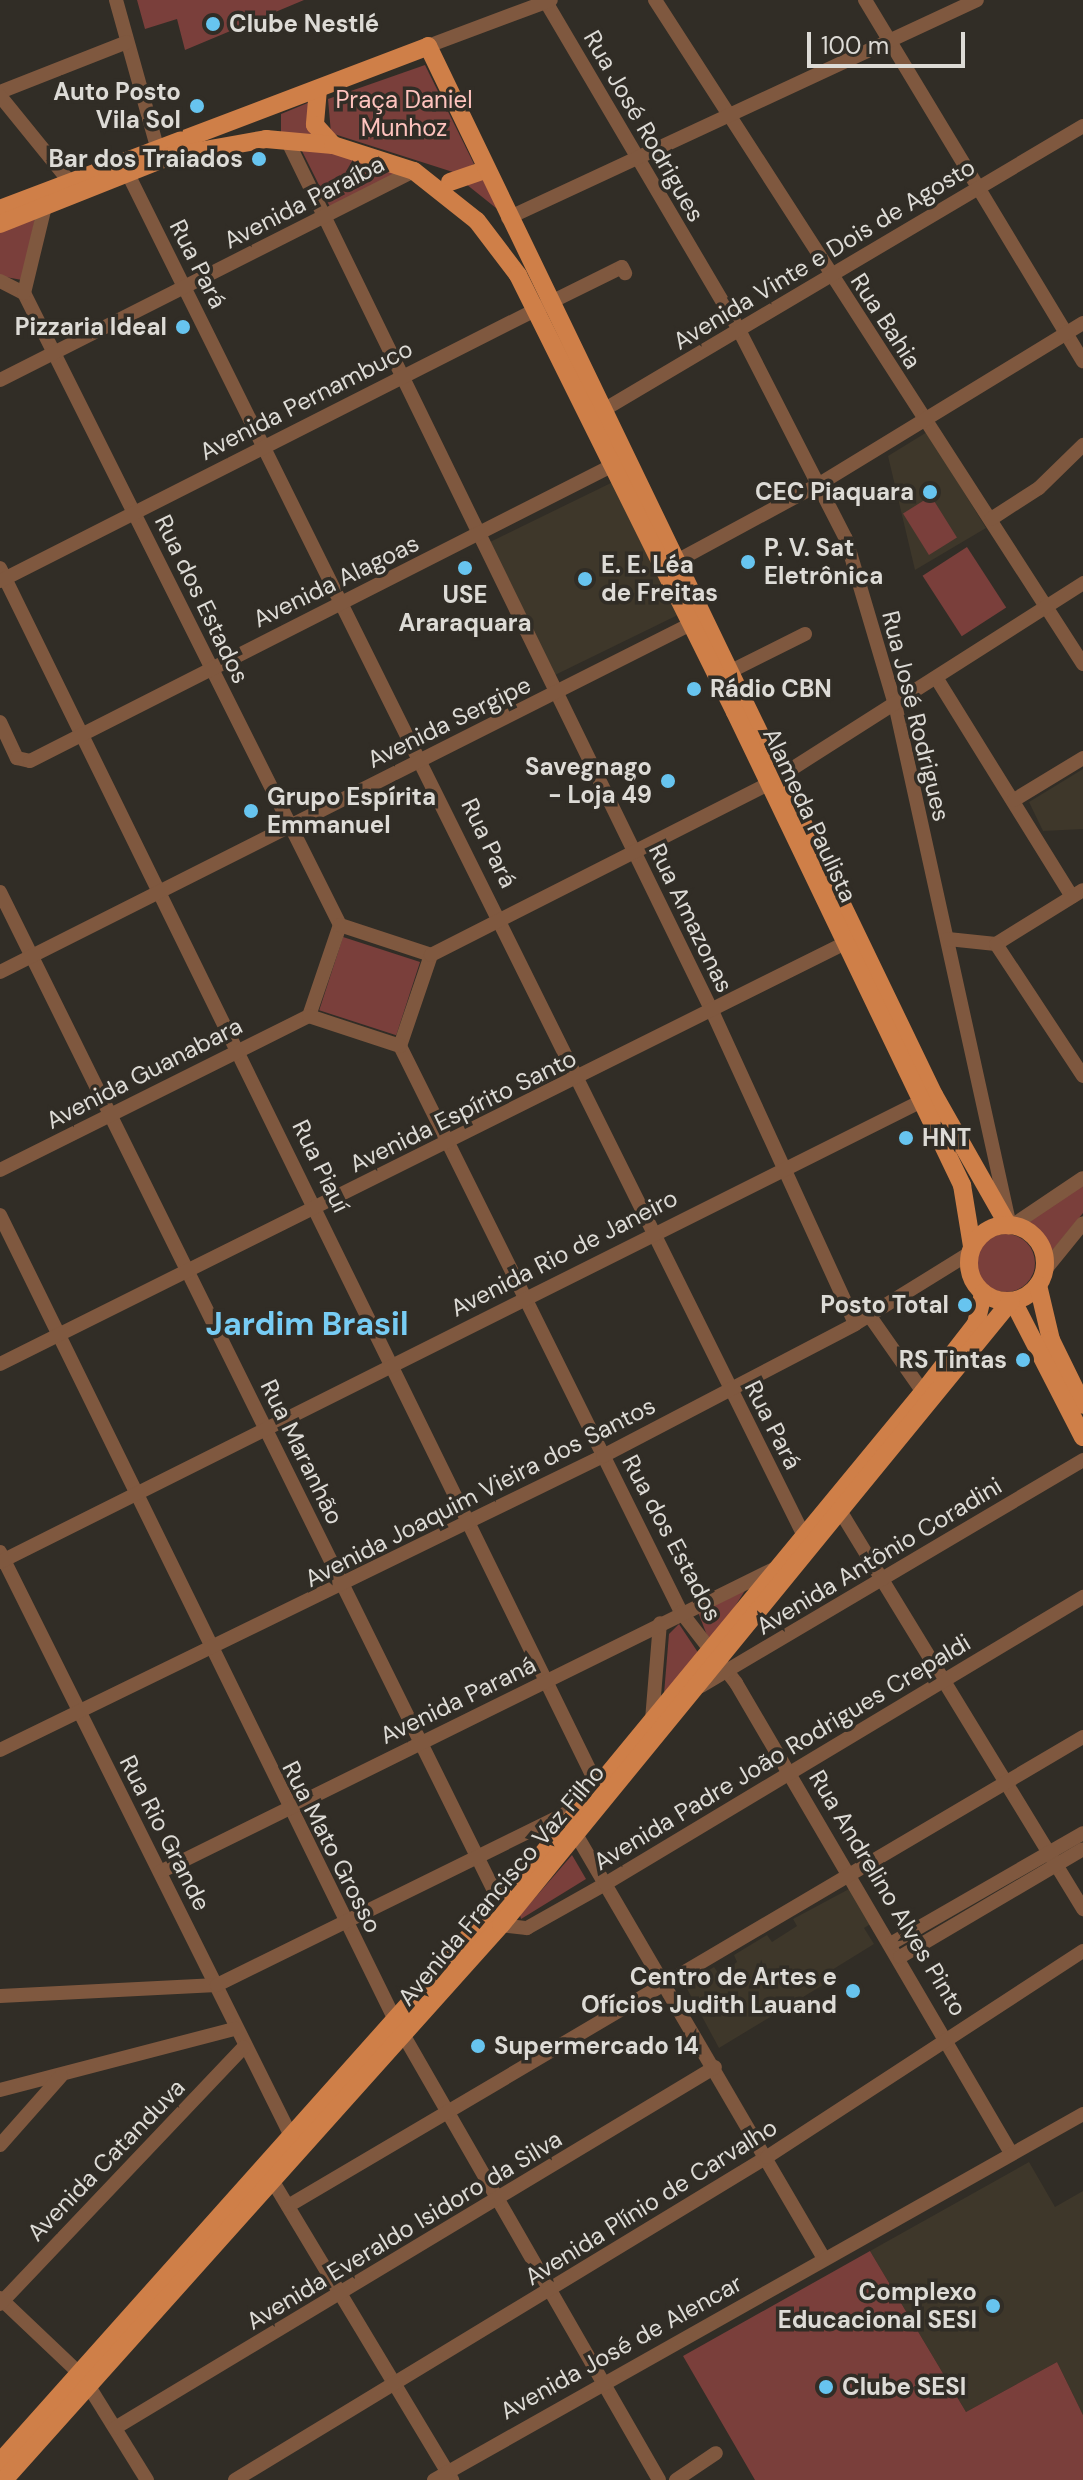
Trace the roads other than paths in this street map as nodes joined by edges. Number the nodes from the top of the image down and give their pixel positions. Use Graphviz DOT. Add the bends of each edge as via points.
graph roads {
  1 [pos="116,0"];
  2 [pos="655,0"];
  3 [pos="865,0"];
  4 [pos="977,0"];
  5 [pos="548,1"];
  6 [pos="889,40"];
  7 [pos="127,42"];
  8 [pos="428,46"];
  9 [pos="318,89"];
  10 [pos="0,94"];
  11 [pos="259,112"];
  12 [pos="729,114"];
  13 [pos="1083,126"];
  14 [pos="266,139"];
  15 [pos="287,140"];
  16 [pos="333,145"];
  17 [pos="157,147"];
  18 [pos="636,157"];
  19 [pos="484,170"];
  20 [pos="414,171"];
  21 [pos="127,172"];
  22 [pos="69,181"];
  23 [pos="450,182"];
  24 [pos="980,186"];
  25 [pos="3,204"];
  26 [pos="45,206"];
  27 [pos="324,218"];
  28 [pos="508,218"];
  29 [pos="0,224"];
  30 [pos="625,273"];
  31 [pos="831,278"];
  32 [pos="0,281"];
  33 [pos="185,286"];
  34 [pos="24,293"];
  35 [pos="543,307"];
  36 [pos="1083,323"];
  37 [pos="740,332"];
  38 [pos="1067,333"];
  39 [pos="54,353"];
  40 [pos="1083,361"];
  41 [pos="402,376"];
  42 [pos="0,380"];
  43 [pos="594,415"];
  44 [pos="924,421"];
  45 [pos="1083,445"];
  46 [pos="264,446"];
  47 [pos="618,462"];
  48 [pos="821,483"];
  49 [pos="134,511"];
  50 [pos="991,519"];
  51 [pos="475,537"];
  52 [pos="675,562"];
  53 [pos="2,576"];
  54 [pos="1083,583"];
  55 [pos="344,603"];
  56 [pos="1047,606"];
  57 [pos="697,621"];
  58 [pos="805,634"];
  59 [pos="1083,664"];
  60 [pos="209,666"];
  61 [pos="729,672"];
  62 [pos="937,679"];
  63 [pos="552,695"];
  64 [pos="895,704"];
  65 [pos="0,722"];
  66 [pos="84,735"];
  67 [pos="1083,758"];
  68 [pos="424,760"];
  69 [pos="774,780"];
  70 [pos="1014,800"];
  71 [pos="291,825"];
  72 [pos="634,852"];
  73 [pos="161,891"];
  74 [pos="0,892"];
  75 [pos="1077,893"];
  76 [pos="502,919"];
  77 [pos="340,925"];
  78 [pos="948,939"];
  79 [pos="851,940"];
  80 [pos="996,944"];
  81 [pos="431,955"];
  82 [pos="33,956"];
  83 [pos="0,972"];
  84 [pos="712,1011"];
  85 [pos="309,1016"];
  86 [pos="400,1046"];
  87 [pos="239,1050"];
  88 [pos="1083,1076"];
  89 [pos="581,1077"];
  90 [pos="928,1098"];
  91 [pos="111,1114"];
  92 [pos="448,1143"];
  93 [pos="0,1170"];
  94 [pos="781,1170"];
  95 [pos="1083,1178"];
  96 [pos="317,1207"];
  97 [pos="0,1215"];
  98 [pos="1083,1223"];
  99 [pos="1010,1225"];
  100 [pos="650,1234"];
  101 [pos="971,1250"];
  102 [pos="191,1270"];
  103 [pos="1042,1277"];
  104 [pos="983,1293"];
  105 [pos="523,1298"];
  106 [pos="1012,1301"];
  107 [pos="869,1315"];
  108 [pos="855,1324"];
  109 [pos="59,1334"];
  110 [pos="0,1364"];
  111 [pos="389,1366"];
  112 [pos="731,1390"];
  113 [pos="923,1392"];
  114 [pos="1083,1405"];
  115 [pos="265,1429"];
  116 [pos="1083,1437"];
  117 [pos="603,1456"];
  118 [pos="1083,1460"];
  119 [pos="134,1495"];
  120 [pos="842,1514"];
  121 [pos="467,1525"];
  122 [pos="804,1536"];
  123 [pos="1,1558"];
  124 [pos="777,1567"];
  125 [pos="883,1580"];
  126 [pos="343,1586"];
  127 [pos="1083,1597"];
  128 [pos="681,1612"];
  129 [pos="660,1623"];
  130 [pos="211,1650"];
  131 [pos="727,1665"];
  132 [pos="947,1679"];
  133 [pos="545,1681"];
  134 [pos="80,1714"];
  135 [pos="652,1720"];
  136 [pos="1083,1737"];
  137 [pos="422,1742"];
  138 [pos="0,1750"];
  139 [pos="791,1772"];
  140 [pos="1009,1782"];
  141 [pos="597,1785"];
  142 [pos="580,1807"];
  143 [pos="286,1808"];
  144 [pos="1083,1833"];
  145 [pos="577,1836"];
  146 [pos="1048,1849"];
  147 [pos="1083,1849"];
  148 [pos="475,1857"];
  149 [pos="1056,1862"];
  150 [pos="160,1872"];
  151 [pos="849,1876"];
  152 [pos="605,1884"];
  153 [pos="500,1903"];
  154 [pos="1083,1909"];
  155 [pos="345,1921"];
  156 [pos="501,1925"];
  157 [pos="892,1943"];
  158 [pos="1083,1951"];
  159 [pos="900,1957"];
  160 [pos="217,1985"];
  161 [pos="665,1986"];
  162 [pos="0,1996"];
  163 [pos="400,2028"];
  164 [pos="235,2029"];
  165 [pos="947,2037"];
  166 [pos="244,2047"];
  167 [pos="715,2067"];
  168 [pos="62,2076"];
  169 [pos="0,2090"];
  170 [pos="446,2112"];
  171 [pos="1083,2114"];
  172 [pos="290,2134"];
  173 [pos="0,2145"];
  174 [pos="1011,2153"];
  175 [pos="767,2157"];
  176 [pos="272,2180"];
  177 [pos="499,2200"];
  178 [pos="288,2206"];
  179 [pos="824,2259"];
  180 [pos="550,2292"];
  181 [pos="341,2296"];
  182 [pos="1,2301"];
  183 [pos="84,2380"];
  184 [pos="600,2382"];
  185 [pos="394,2385"];
  186 [pos="115,2428"];
  187 [pos="716,2453"];
  188 [pos="0,2462"];
  189 [pos="444,2477"];
  190 [pos="4,2480"];
  191 [pos="147,2480"];
  192 [pos="235,2480"];
  193 [pos="659,2480"];
  194 [pos="676,2480"];
  1 -- 7 [label="street"];
  2 -- 12 [label="street, Rua Bahia"];
  3 -- 6 [label="street"];
  4 -- 6 [label="street"];
  5 -- 8 [label="street"];
  5 -- 18 [label="street, Rua José Rodrigues"];
  6 -- 12 [label="street"];
  6 -- 24 [label="street"];
  7 -- 10 [label="street"];
  7 -- 17 [label="street"];
  8 -- 9 [label="main road"];
  8 -- 19 [label="main road, Alameda Paulista"];
  9 -- 11 [label="main road"];
  9 -- 16 [label="main road" via="315,125"];
  10 -- 22 [label="street"];
  11 -- 14 [label="main road"];
  11 -- 17 [label="main road"];
  12 -- 18 [label="street"];
  12 -- 31 [label="street, Rua Bahia"];
  13 -- 24 [label="street, Avenida Vinte e Dois de Agosto"];
  14 -- 15 [label="main road, Alameda Paulista"];
  14 -- 21 [label="main road, Alameda Paulista"];
  15 -- 16 [label="main road, Alameda Paulista"];
  15 -- 27 [label="street, Rua Amazonas"];
  16 -- 20 [label="main road, Alameda Paulista"];
  17 -- 22 [label="main road"];
  18 -- 28 [label="street"];
  18 -- 37 [label="street, Rua José Rodrigues"];
  19 -- 23 [label="main road"];
  19 -- 28 [label="main road, Alameda Paulista"];
  20 -- 23 [label="main road"];
  20 -- 27 [label="street, Avenida Paraíba"];
  20 -- 35 [label="main road, Alameda Paulista" via="477,221"];
  21 -- 26 [label="main road, Alameda Paulista"];
  21 -- 33 [label="street, Rua Pará"];
  22 -- 25 [label="main road"];
  23 -- 28 [label="main road" via="492,217"];
  24 -- 31 [label="street, Avenida Vinte e Dois de Agosto"];
  24 -- 38 [label="street"];
  26 -- 29 [label="main road, Alameda Paulista"];
  26 -- 34 [label="street"];
  27 -- 33 [label="street, Avenida Paraíba"];
  27 -- 41 [label="street, Rua Amazonas"];
  28 -- 35 [label="main road, Alameda Paulista"];
  30 -- 35 [label="street, Avenida Pernambuco" via="622,267"];
  31 -- 37 [label="street, Avenida Vinte e Dois de Agosto"];
  31 -- 44 [label="street, Rua Bahia"];
  32 -- 34 [label="street"];
  33 -- 39 [label="street, Avenida Paraíba"];
  33 -- 46 [label="street, Rua Pará"];
  34 -- 39 [label="street, Rua dos Estados"];
  35 -- 41 [label="street, Avenida Pernambuco"];
  35 -- 43 [label="main road, Alameda Paulista"];
  36 -- 38 [label="street"];
  37 -- 43 [label="street, Avenida Vinte e Dois de Agosto"];
  37 -- 48 [label="street, Rua José Rodrigues"];
  38 -- 40 [label="street"];
  38 -- 44 [label="street"];
  39 -- 42 [label="street, Avenida Paraíba"];
  39 -- 49 [label="street, Rua dos Estados"];
  41 -- 46 [label="street, Avenida Pernambuco"];
  41 -- 51 [label="street, Rua Amazonas"];
  43 -- 47 [label="main road, Alameda Paulista"];
  44 -- 48 [label="street"];
  44 -- 50 [label="street, Rua Bahia"];
  45 -- 50 [label="street" via="1039,488"];
  46 -- 49 [label="street, Avenida Pernambuco"];
  46 -- 55 [label="street, Rua Pará"];
  47 -- 51 [label="street, Avenida Alagoas"];
  47 -- 52 [label="main road, Alameda Paulista"];
  47 -- 57 [label="main road, Alameda Paulista"];
  48 -- 52 [label="street"];
  48 -- 64 [label="street, Rua José Rodrigues"];
  49 -- 53 [label="street, Avenida Pernambuco"];
  49 -- 60 [label="street, Rua dos Estados"];
  50 -- 56 [label="street, Rua Bahia"];
  51 -- 55 [label="street, Avenida Alagoas"];
  51 -- 63 [label="street, Rua Amazonas"];
  52 -- 57 [label="main road, Alameda Paulista"];
  53 -- 66 [label="street, Rua Piauí"];
  54 -- 56 [label="street"];
  55 -- 60 [label="street, Avenida Alagoas"];
  55 -- 68 [label="street, Rua Pará"];
  56 -- 59 [label="street, Rua Bahia"];
  56 -- 62 [label="street"];
  57 -- 61 [label="main road, Alameda Paulista"];
  57 -- 63 [label="street, Avenida Sergipe"];
  57 -- 69 [label="main road, Alameda Paulista"];
  58 -- 61 [label="street"];
  60 -- 66 [label="street, Avenida Alagoas"];
  60 -- 71 [label="street, Rua dos Estados"];
  61 -- 69 [label="main road, Alameda Paulista"];
  62 -- 64 [label="street"];
  62 -- 70 [label="street"];
  63 -- 68 [label="street, Avenida Sergipe"];
  63 -- 72 [label="street, Rua Amazonas"];
  64 -- 69 [label="street"];
  64 -- 78 [label="street, Rua José Rodrigues"];
  65 -- 66 [label="street, Avenida Alagoas" via="23,761"];
  66 -- 73 [label="street, Rua Piauí"];
  67 -- 70 [label="street"];
  68 -- 71 [label="street, Avenida Sergipe"];
  68 -- 76 [label="street, Rua Pará"];
  69 -- 72 [label="street"];
  69 -- 79 [label="main road, Alameda Paulista"];
  70 -- 75 [label="street"];
  71 -- 73 [label="street, Avenida Sergipe"];
  71 -- 77 [label="street, Rua dos Estados"];
  72 -- 76 [label="street"];
  72 -- 84 [label="street, Rua Amazonas"];
  73 -- 82 [label="street, Avenida Sergipe"];
  73 -- 87 [label="street, Rua Piauí"];
  74 -- 82 [label="street, Rua Maranhão"];
  75 -- 80 [label="street"];
  76 -- 81 [label="street"];
  76 -- 89 [label="street, Rua Pará"];
  77 -- 81 [label="street"];
  77 -- 85 [label="street"];
  78 -- 80 [label="street"];
  78 -- 99 [label="street, Rua José Rodrigues"];
  79 -- 84 [label="street, Avenida Espírito Santo"];
  79 -- 90 [label="main road, Alameda Paulista"];
  80 -- 88 [label="street"];
  81 -- 86 [label="street"];
  82 -- 83 [label="street, Avenida Sergipe"];
  82 -- 91 [label="street, Rua Maranhão"];
  84 -- 89 [label="street, Avenida Espírito Santo"];
  84 -- 94 [label="street, Rua Amazonas"];
  85 -- 86 [label="street"];
  85 -- 87 [label="street, Avenida Guanabara"];
  86 -- 92 [label="street, Rua dos Estados"];
  87 -- 91 [label="street, Avenida Guanabara"];
  87 -- 96 [label="street, Rua Piauí"];
  89 -- 92 [label="street, Avenida Espírito Santo"];
  89 -- 100 [label="street, Rua Pará"];
  90 -- 94 [label="street, Avenida Rio de Janeiro"];
  90 -- 99 [label="main road, Alameda Paulista"];
  90 -- 101 [label="main road, Alameda Paulista" via="962,1185"];
  91 -- 93 [label="street, Avenida Guanabara"];
  91 -- 102 [label="street, Rua Maranhão"];
  92 -- 96 [label="street, Avenida Espírito Santo"];
  92 -- 105 [label="street, Rua dos Estados"];
  94 -- 100 [label="street, Avenida Rio de Janeiro"];
  94 -- 108 [label="street, Rua Amazonas"];
  95 -- 99 [label="street"];
  96 -- 102 [label="street, Avenida Espírito Santo"];
  96 -- 111 [label="street, Rua Piauí"];
  97 -- 109 [label="street, Rua Mato Grosso"];
  98 -- 103 [label="street"];
  99 -- 101 [label="main road" via="987,1231"];
  99 -- 103 [label="main road" via="1034,1236"];
  100 -- 105 [label="street, Avenida Rio de Janeiro"];
  100 -- 112 [label="street, Rua Pará"];
  101 -- 104 [label="main road" via="970,1275"];
  101 -- 107 [label="street, Avenida Joaquim Vieira dos Santos"];
  102 -- 109 [label="street, Avenida Espírito Santo"];
  102 -- 115 [label="street, Rua Maranhão"];
  103 -- 106 [label="main road"];
  103 -- 114 [label="main road" via="1051,1340"];
  104 -- 106 [label="main road"];
  104 -- 113 [label="main road, Avenida Francisco Vaz Filho" via="976,1324"];
  105 -- 111 [label="street, Avenida Rio de Janeiro"];
  105 -- 117 [label="street, Rua dos Estados"];
  106 -- 116 [label="main road"];
  106 -- 120 [label="main road, Avenida Francisco Vaz Filho"];
  107 -- 108 [label="street, Avenida Joaquim Vieira dos Santos"];
  107 -- 113 [label="street"];
  108 -- 112 [label="street, Avenida Joaquim Vieira dos Santos"];
  109 -- 110 [label="street, Avenida Espírito Santo"];
  109 -- 119 [label="street, Rua Mato Grosso"];
  111 -- 115 [label="street, Avenida Rio de Janeiro"];
  111 -- 121 [label="street, Rua Piauí"];
  112 -- 117 [label="street, Avenida Joaquim Vieira dos Santos"];
  112 -- 122 [label="street, Rua Pará"];
  113 -- 122 [label="main road, Avenida Francisco Vaz Filho"];
  115 -- 119 [label="street, Avenida Rio de Janeiro"];
  115 -- 126 [label="street, Rua Maranhão"];
  117 -- 121 [label="street, Avenida Joaquim Vieira dos Santos"];
  117 -- 128 [label="street, Rua dos Estados"];
  118 -- 125 [label="street, Avenida Antônio Coradini"];
  119 -- 123 [label="street, Avenida Rio de Janeiro"];
  119 -- 130 [label="street, Rua Mato Grosso"];
  120 -- 125 [label="street"];
  120 -- 131 [label="main road, Avenida Francisco Vaz Filho"];
  121 -- 126 [label="street, Avenida Joaquim Vieira dos Santos"];
  121 -- 133 [label="street, Rua Piauí"];
  122 -- 124 [label="main road, Avenida Francisco Vaz Filho"];
  123 -- 134 [label="street, Rua Rio Grande"];
  124 -- 128 [label="street, Avenida Paraná"];
  124 -- 131 [label="main road, Avenida Francisco Vaz Filho"];
  125 -- 131 [label="street, Avenida Antônio Coradini"];
  125 -- 132 [label="street"];
  126 -- 130 [label="street, Avenida Joaquim Vieira dos Santos"];
  126 -- 137 [label="street, Rua Maranhão"];
  127 -- 132 [label="street, Avenida Padre João Rodrigues Crepaldi"];
  128 -- 129 [label="street, Avenida Paraná"];
  128 -- 131 [label="street, Rua dos Estados"];
  129 -- 133 [label="street, Avenida Paraná"];
  129 -- 135 [label="street"];
  130 -- 134 [label="street, Avenida Joaquim Vieira dos Santos"];
  130 -- 143 [label="street, Rua Mato Grosso"];
  131 -- 135 [label="main road, Avenida Francisco Vaz Filho"];
  131 -- 139 [label="street, Rua Andrelino Alves Pinto"];
  131 -- 145 [label="main road, Avenida Francisco Vaz Filho" via="697,1688"];
  132 -- 139 [label="street, Avenida Padre João Rodrigues Crepaldi"];
  132 -- 140 [label="street"];
  133 -- 137 [label="street, Avenida Paraná"];
  133 -- 141 [label="street, Rua Piauí"];
  134 -- 138 [label="street, Avenida Joaquim Vieira dos Santos"];
  134 -- 150 [label="street, Rua Rio Grande"];
  135 -- 141 [label="main road, Avenida Francisco Vaz Filho"];
  136 -- 140 [label="street"];
  137 -- 143 [label="street, Avenida Paraná"];
  137 -- 148 [label="street, Rua Maranhão"];
  139 -- 151 [label="street, Rua Andrelino Alves Pinto"];
  139 -- 152 [label="street, Avenida Padre João Rodrigues Crepaldi"];
  140 -- 146 [label="street"];
  140 -- 151 [label="street"];
  141 -- 142 [label="main road, Avenida Francisco Vaz Filho"];
  142 -- 148 [label="street"];
  142 -- 153 [label="main road, Avenida Francisco Vaz Filho"];
  143 -- 150 [label="street, Avenida Paraná"];
  143 -- 155 [label="street, Rua Mato Grosso"];
  144 -- 146 [label="street"];
  145 -- 152 [label="street"];
  145 -- 156 [label="main road, Avenida Francisco Vaz Filho"];
  146 -- 149 [label="street"];
  146 -- 157 [label="street"];
  147 -- 149 [label="street"];
  148 -- 153 [label="street, Rua Maranhão"];
  148 -- 155 [label="street"];
  149 -- 154 [label="street"];
  149 -- 159 [label="street"];
  150 -- 160 [label="street, Rua Rio Grande"];
  151 -- 157 [label="street, Rua Andrelino Alves Pinto"];
  151 -- 161 [label="street"];
  152 -- 156 [label="street, Avenida Padre João Rodrigues Crepaldi" via="520,1931"];
  152 -- 161 [label="street"];
  153 -- 163 [label="main road, Avenida Francisco Vaz Filho"];
  155 -- 160 [label="street"];
  155 -- 163 [label="street, Rua Mato Grosso"];
  156 -- 163 [label="main road, Avenida Francisco Vaz Filho"];
  157 -- 159 [label="street, Rua Andrelino Alves Pinto"];
  158 -- 165 [label="street, Avenida Plínio de Carvalho"];
  159 -- 165 [label="street, Rua Andrelino Alves Pinto"];
  160 -- 162 [label="street"];
  160 -- 164 [label="street, Rua Rio Grande"];
  161 -- 167 [label="street"];
  161 -- 170 [label="street"];
  163 -- 170 [label="street, Rua Mato Grosso"];
  163 -- 172 [label="main road, Avenida Francisco Vaz Filho"];
  163 -- 176 [label="main road, Avenida Francisco Vaz Filho"];
  164 -- 166 [label="street, Rua Rio Grande"];
  164 -- 168 [label="street"];
  165 -- 174 [label="street, Rua Andrelino Alves Pinto"];
  165 -- 175 [label="street, Avenida Plínio de Carvalho"];
  166 -- 172 [label="street, Rua Rio Grande"];
  166 -- 182 [label="street, Avenida Catanduva"];
  167 -- 175 [label="street"];
  167 -- 177 [label="street, Avenida Everaldo Isidoro da Silva"];
  168 -- 169 [label="street"];
  168 -- 173 [label="street"];
  170 -- 177 [label="street, Rua Mato Grosso"];
  170 -- 178 [label="street"];
  171 -- 174 [label="street, Avenida José de Alencar"];
  172 -- 183 [label="main road, Avenida Francisco Vaz Filho"];
  174 -- 179 [label="street, Avenida José de Alencar"];
  175 -- 179 [label="street"];
  175 -- 180 [label="street, Avenida Plínio de Carvalho"];
  176 -- 178 [label="street"];
  176 -- 183 [label="main road, Avenida Francisco Vaz Filho"];
  177 -- 180 [label="street, Rua Mato Grosso"];
  177 -- 181 [label="street, Avenida Everaldo Isidoro da Silva"];
  178 -- 181 [label="street"];
  179 -- 184 [label="street, Avenida José de Alencar"];
  180 -- 184 [label="street, Rua Mato Grosso"];
  180 -- 185 [label="street, Avenida Plínio de Carvalho"];
  181 -- 185 [label="street"];
  181 -- 186 [label="street, Avenida Everaldo Isidoro da Silva"];
  182 -- 183 [label="street"];
  183 -- 186 [label="street"];
  183 -- 188 [label="main road, Avenida Francisco Vaz Filho"];
  183 -- 190 [label="main road, Avenida Francisco Vaz Filho"];
  184 -- 189 [label="street, Avenida José de Alencar"];
  184 -- 193 [label="street, Rua Mato Grosso"];
  185 -- 189 [label="street"];
  185 -- 192 [label="street, Avenida Plínio de Carvalho"];
  186 -- 191 [label="street"];
  187 -- 194 [label="street"];
}
